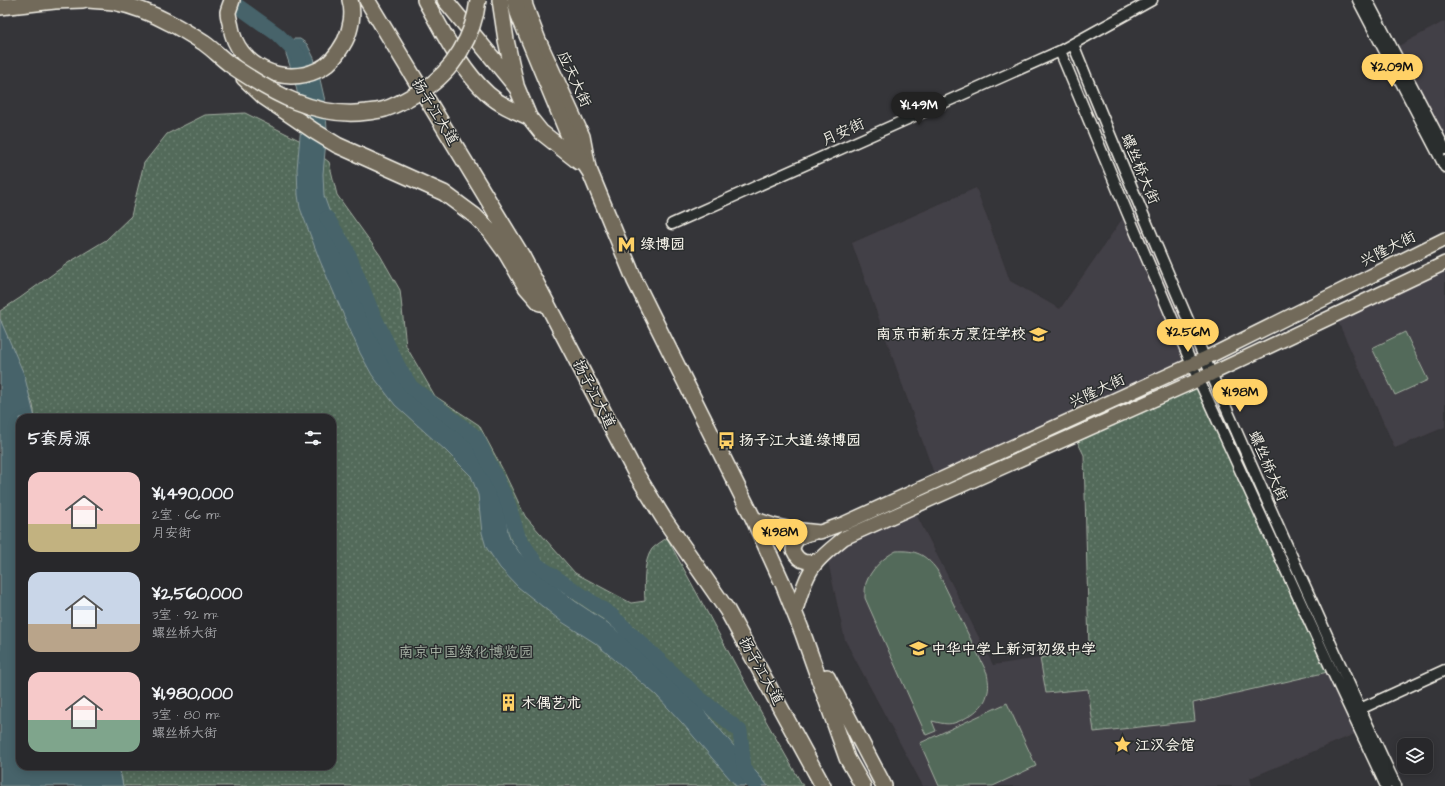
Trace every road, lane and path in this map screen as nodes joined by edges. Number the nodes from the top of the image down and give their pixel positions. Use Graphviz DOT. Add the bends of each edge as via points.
graph roads {
  1 [pos="22,0"];
  2 [pos="82,0"];
  3 [pos="89,0"];
  4 [pos="232,0"];
  5 [pos="350,0"];
  6 [pos="367,0"];
  7 [pos="425,0"];
  8 [pos="445,0"];
  9 [pos="478,0"];
  10 [pos="500,0"];
  11 [pos="525,0"];
  12 [pos="1152,0"];
  13 [pos="1358,0"];
  14 [pos="1367,0"];
  15 [pos="0,7"];
  16 [pos="516,7"];
  17 [pos="1073,44"];
  18 [pos="1060,51"];
  19 [pos="232,66"];
  20 [pos="517,88"];
  21 [pos="529,117"];
  22 [pos="1445,149"];
  23 [pos="1445,167"];
  24 [pos="590,172"];
  25 [pos="672,224"];
  26 [pos="1445,239"];
  27 [pos="1445,263"];
  28 [pos="561,330"];
  29 [pos="1198,362"];
  30 [pos="1205,377"];
  31 [pos="753,518"];
  32 [pos="820,532"];
  33 [pos="821,558"];
  34 [pos="795,613"];
  35 [pos="803,634"];
  36 [pos="1445,670"];
  37 [pos="1360,709"];
  38 [pos="823,786"];
  39 [pos="863,786"];
  40 [pos="884,786"];
  41 [pos="1386,786"];
  42 [pos="1396,786"];
  1 -- 15 [label="highway"];
  2 -- 15 [label="highway"];
  3 -- 19 [label="highway, bridge" via="113,2 150,13 204,43"];
  4 -- 5 [label="highway" via="228,12 231,31 243,54 269,72 294,76 319,70 341,48 350,29"];
  6 -- 28 [label="highway, 扬子江大道" via="522,256"];
  7 -- 21 [label="highway" via="475,81 506,107"];
  8 -- 20 [label="highway"];
  9 -- 19 [label="highway, bridge" via="473,24 465,41 443,73 428,87 407,100 383,110 358,113 312,108 286,98"];
  10 -- 20 [label="highway"];
  11 -- 24 [label="main road, 应天大街" via="539,40 583,136"];
  12 -- 17 [label="street, 月安街"];
  13 -- 23 [label="street"];
  14 -- 22 [label="street"];
  16 -- 24 [label="highway" via="573,146"];
  17 -- 18 [label="street, 月安街"];
  17 -- 29 [label="street, 螺丝桥大街"];
  18 -- 25 [label="street, 月安街"];
  18 -- 29 [label="street, 螺丝桥大街" via="1127,212"];
  19 -- 28 [label="highway, bridge" via="264,97 314,131 337,145 444,193 475,216 490,231 526,287"];
  20 -- 21 [label="highway"];
  21 -- 24 [label="highway" via="541,132"];
  24 -- 31 [label="highway" via="628,266"];
  26 -- 29 [label="main road, 兴隆大街"];
  27 -- 30 [label="main road, 兴隆大街"];
  28 -- 38 [label="highway, 扬子江大道" via="635,472 727,610"];
  29 -- 30 [label="street, 螺丝桥大街"];
  29 -- 32 [label="main road, 兴隆大街" via="937,482"];
  30 -- 33 [label="main road, 兴隆大街" via="844,538"];
  30 -- 37 [label="street, 螺丝桥大街"];
  30 -- 41 [label="street, 螺丝桥大街" via="1332,671"];
  31 -- 32 [label="main road, 兴隆大街" via="792,529"];
  31 -- 34 [label="highway"];
  32 -- 33 [label="main road" via="799,537 793,550 795,556 805,563"];
  33 -- 34 [label="main road, 兴隆大街" via="813,567"];
  34 -- 35 [label="highway"];
  35 -- 39 [label="highway" via="847,758"];
  35 -- 40 [label="highway"];
  36 -- 37 [label="street"];
  37 -- 42 [label="street, 螺丝桥大街"];
}
